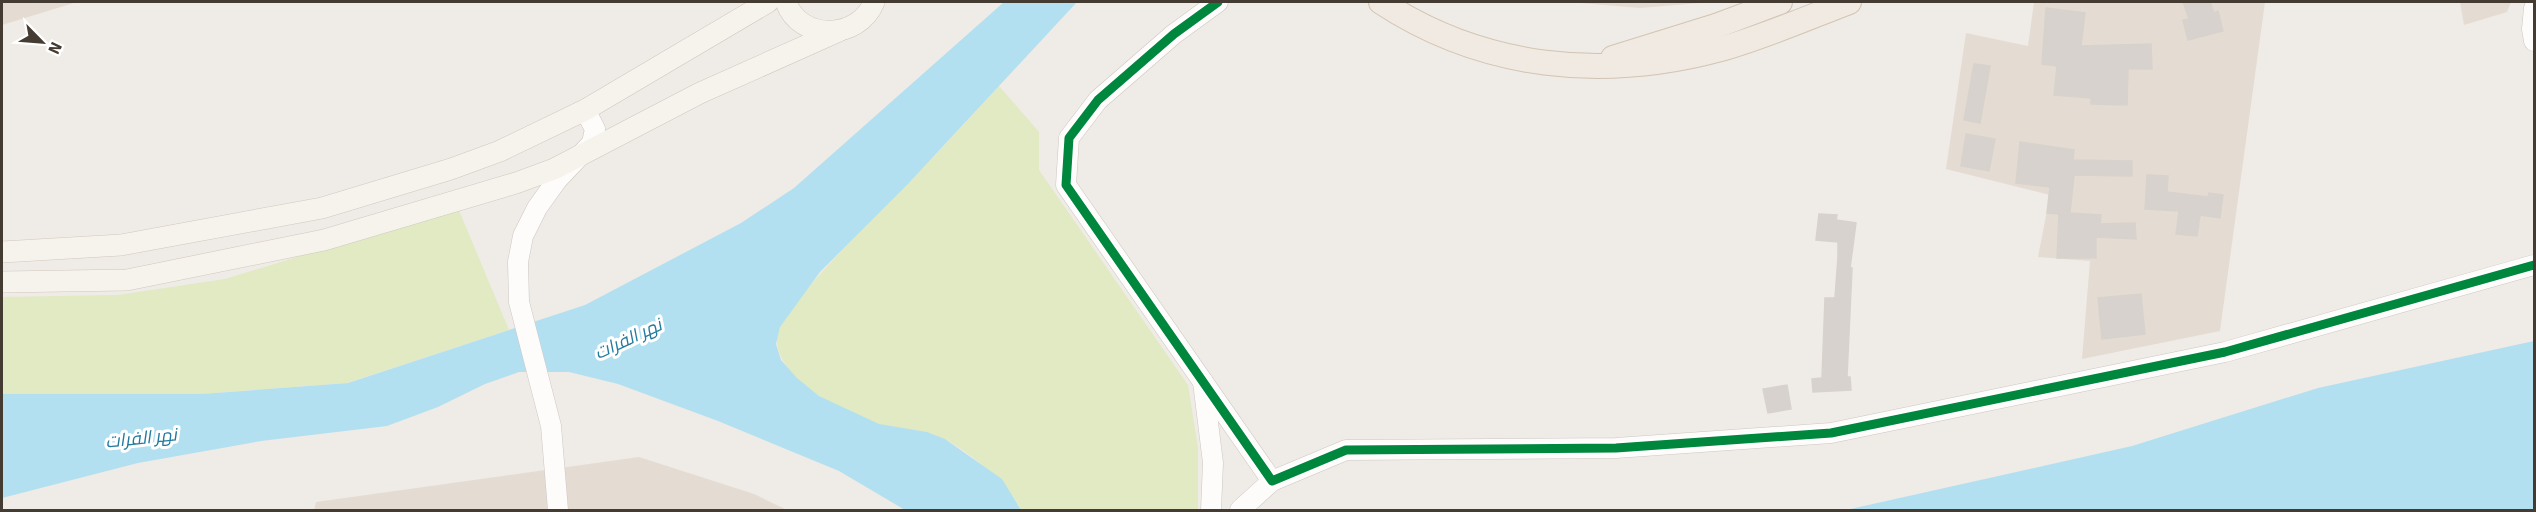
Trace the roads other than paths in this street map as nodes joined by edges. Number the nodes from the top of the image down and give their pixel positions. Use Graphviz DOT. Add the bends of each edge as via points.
graph roads {
  1 [pos="768,2"];
  2 [pos="786,2"];
  3 [pos="1218,2"];
  4 [pos="1381,2"];
  5 [pos="1780,2"];
  6 [pos="1849,2"];
  7 [pos="875,4"];
  8 [pos="2535,8"];
  9 [pos="839,32"];
  10 [pos="2535,41"];
  11 [pos="1591,65"];
  12 [pos="585,110"];
  13 [pos="586,152"];
  14 [pos="2,252"];
  15 [pos="2535,265"];
  16 [pos="2,282"];
  17 [pos="1202,378"];
  18 [pos="1272,481"];
  19 [pos="558,510"];
  20 [pos="1211,510"];
  21 [pos="1240,510"];
  1 -- 12 [label="main road"];
  2 -- 9 [label="main road" via="797,20 811,28"];
  3 -- 17 [label="street" via="1174,34 1098,100 1069,138 1066,184"];
  4 -- 11 [label="main road" via="1414,23 1486,52 1521,61"];
  5 -- 11 [label="main road"];
  6 -- 11 [label="main road" via="1722,49 1647,63"];
  7 -- 9 [label="main road" via="863,19"];
  8 -- 10 [label="street"];
  9 -- 13 [label="main road" via="718,84"];
  12 -- 13 [label="street" via="595,129"];
  12 -- 14 [label="main road" via="451,170 322,208 121,245"];
  13 -- 16 [label="main road" via="554,170 516,183 324,240 127,280"];
  13 -- 19 [label="street" via="547,192 523,236 518,282 519,302 545,397"];
  15 -- 18 [label="street" via="2225,352 1831,433 1616,448 1346,450"];
  17 -- 18 [label="street"];
  17 -- 20 [label="street" via="1213,464"];
  18 -- 21 [label="street"];
}
